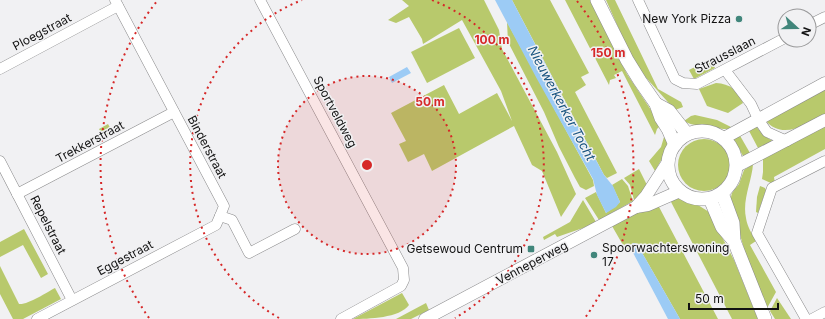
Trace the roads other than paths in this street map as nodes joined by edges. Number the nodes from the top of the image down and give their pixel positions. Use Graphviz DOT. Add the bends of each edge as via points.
graph roads {
  1 [pos="260,0"];
  2 [pos="597,0"];
  3 [pos="638,0"];
  4 [pos="117,3"];
  5 [pos="777,42"];
  6 [pos="0,69"];
  7 [pos="725,70"];
  8 [pos="825,83"];
  9 [pos="656,104"];
  10 [pos="174,112"];
  11 [pos="758,119"];
  12 [pos="825,120"];
  13 [pos="687,134"];
  14 [pos="724,138"];
  15 [pos="787,140"];
  16 [pos="675,145"];
  17 [pos="0,161"];
  18 [pos="825,161"];
  19 [pos="668,162"];
  20 [pos="737,166"];
  21 [pos="680,191"];
  22 [pos="17,194"];
  23 [pos="716,196"];
  24 [pos="636,207"];
  25 [pos="220,216"];
  26 [pos="295,229"];
  27 [pos="72,300"];
  28 [pos="825,312"];
  29 [pos="37,319"];
  30 [pos="340,319"];
  31 [pos="425,319"];
  32 [pos="765,319"];
  33 [pos="806,319"];
  34 [pos="812,319"];
  1 -- 30 [label="street, Sportveldweg" via="403,268 404,280 401,286"];
  2 -- 9 [label="main road" via="627,60"];
  3 -- 7 [label="street, Strausslaan" via="674,79 697,84"];
  4 -- 6 [label="street, Ploegstraat"];
  4 -- 10 [label="street, Binderstraat"];
  5 -- 7 [label="street, Strausslaan"];
  7 -- 11 [label="street" via="751,104"];
  8 -- 11 [label="street"];
  9 -- 13 [label="main road" via="669,111"];
  9 -- 16 [label="main road"];
  10 -- 22 [label="street, Trekkerstraat"];
  10 -- 25 [label="street, Binderstraat" via="224,206"];
  11 -- 14 [label="street"];
  11 -- 15 [label="street" via="767,132"];
  12 -- 15 [label="street"];
  13 -- 14 [label="main road" via="706,131"];
  13 -- 16 [label="main road"];
  14 -- 20 [label="main road" via="731,146"];
  15 -- 20 [label="street"];
  16 -- 19 [label="main road"];
  17 -- 22 [label="street, Repelstraat"];
  18 -- 33 [label="street" via="772,188 757,234"];
  19 -- 21 [label="main road" via="669,175"];
  19 -- 24 [label="street, Venneperweg"];
  20 -- 23 [label="main road" via="732,181"];
  21 -- 23 [label="main road" via="694,198"];
  21 -- 24 [label="street, Venneperweg" via="648,205"];
  22 -- 27 [label="street, Repelstraat"];
  23 -- 32 [label="main road" via="733,224 734,241"];
  24 -- 31 [label="street, Venneperweg"];
  25 -- 26 [label="street" via="232,220 249,253"];
  25 -- 27 [label="street, Eggestraat" via="216,225"];
  27 -- 29 [label="street, Eggestraat"];
  28 -- 34 [label="street"];
}
